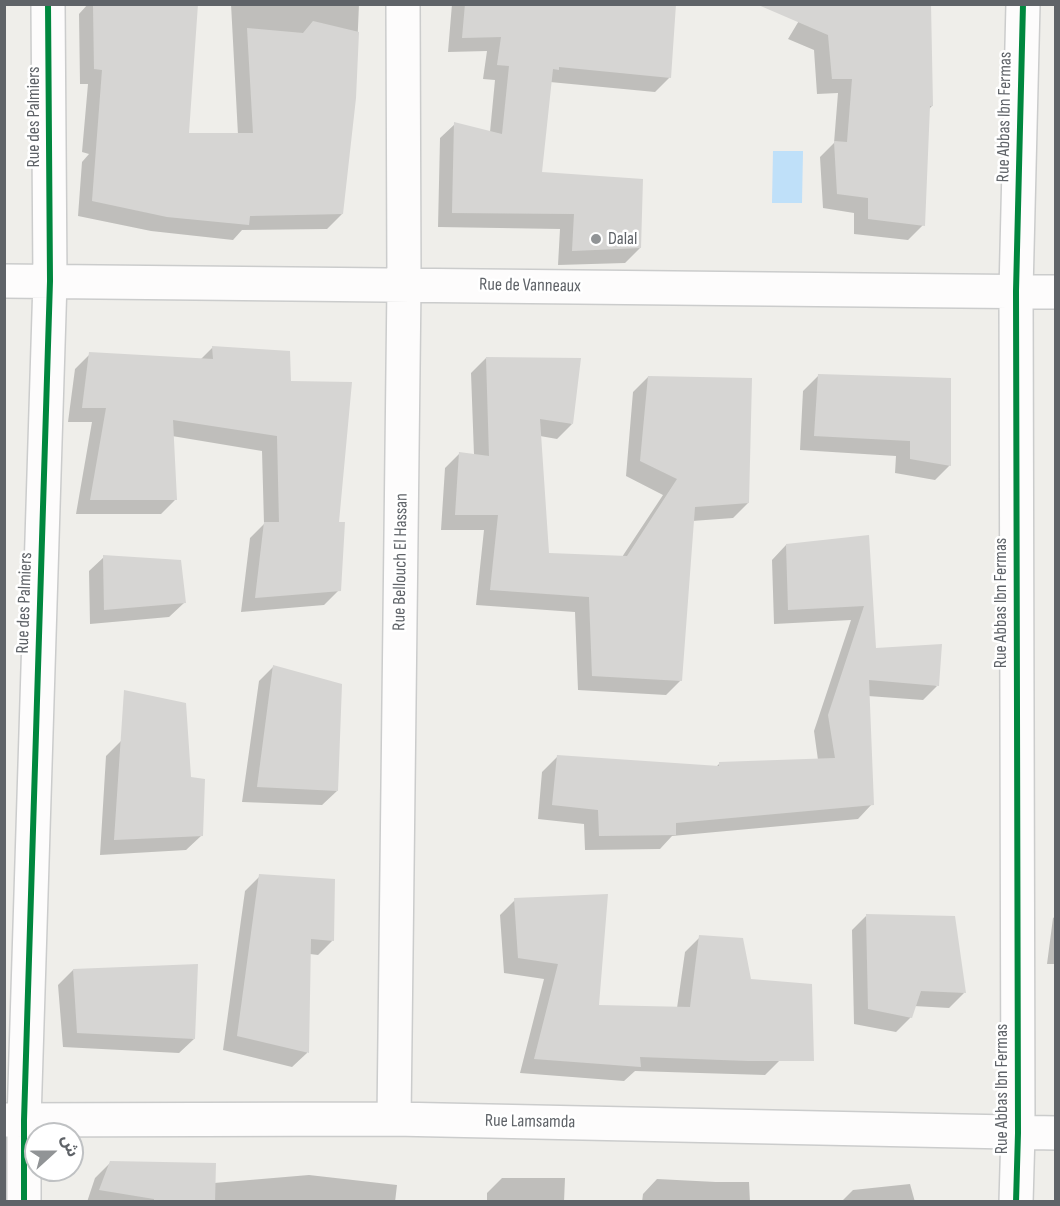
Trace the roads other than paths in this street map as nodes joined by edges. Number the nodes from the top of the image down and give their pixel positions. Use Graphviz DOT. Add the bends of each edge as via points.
graph roads {
  1 [pos="48,4"];
  2 [pos="403,4"];
  3 [pos="1023,4"];
  4 [pos="4,281"];
  5 [pos="50,281"];
  6 [pos="404,285"];
  7 [pos="1016,291"];
  8 [pos="1056,292"];
  9 [pos="394,1119"];
  10 [pos="14,1120"];
  11 [pos="1018,1133"];
  12 [pos="1056,1133"];
  13 [pos="24,1202"];
  14 [pos="1016,1202"];
  1 -- 5 [label="street, Rue des Palmiers"];
  2 -- 6 [label="street, Rue Bellouch El Hassan"];
  3 -- 7 [label="street, Rue Abbas Ibn Fermas"];
  4 -- 5 [label="street, Rue de Vanneaux"];
  5 -- 6 [label="street, Rue de Vanneaux"];
  5 -- 10 [label="street, Rue des Palmiers"];
  6 -- 7 [label="street, Rue de Vanneaux"];
  6 -- 9 [label="street, Rue Bellouch El Hassan"];
  7 -- 8 [label="street, Rue de Vanneaux"];
  7 -- 11 [label="street, Rue Abbas Ibn Fermas"];
  9 -- 10 [label="street, Rue Lamsamda"];
  9 -- 11 [label="street, Rue Lamsamda"];
  10 -- 13 [label="street, Rue des Palmiers"];
  11 -- 12 [label="street, Rue Lamsamda"];
  11 -- 14 [label="street, Rue Abbas Ibn Fermas"];
}
